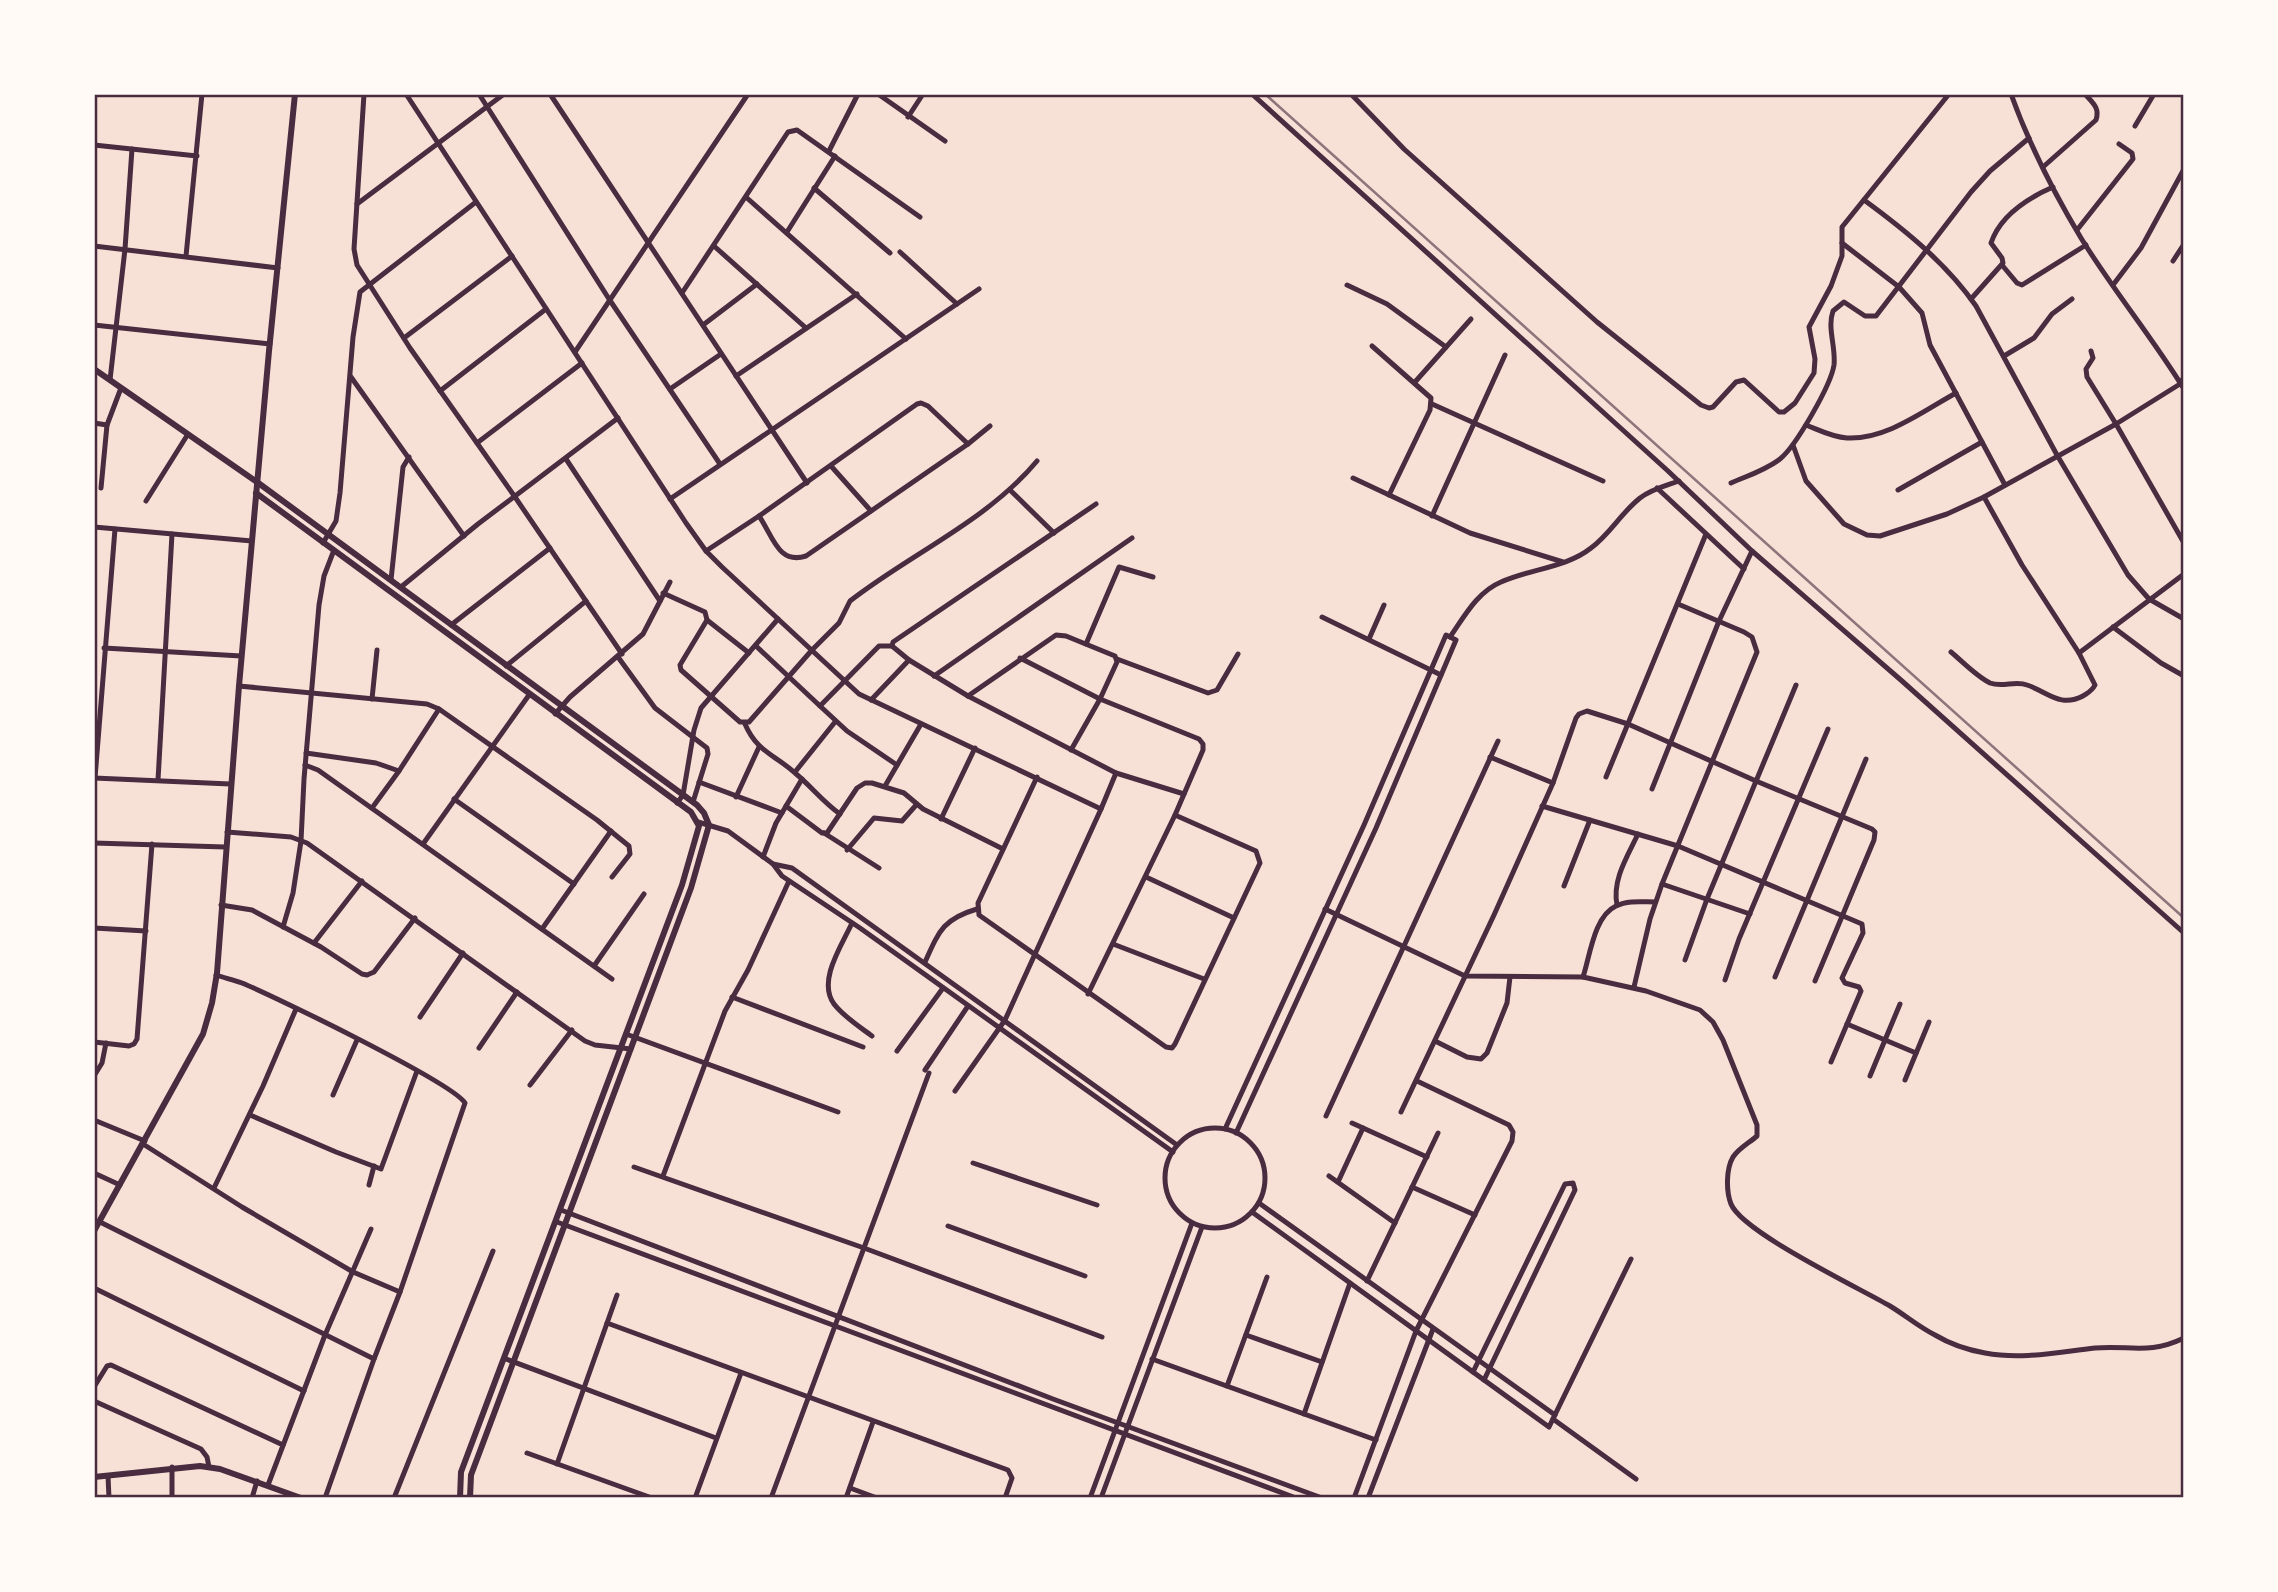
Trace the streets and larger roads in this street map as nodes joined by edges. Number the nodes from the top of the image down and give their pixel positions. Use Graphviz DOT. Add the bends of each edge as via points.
graph roads {
  1 [pos="202,94"];
  2 [pos="295,94"];
  3 [pos="364,94"];
  4 [pos="406,94"];
  5 [pos="479,94"];
  6 [pos="504,94"];
  7 [pos="550,94"];
  8 [pos="748,94"];
  9 [pos="858,94"];
  10 [pos="878,94"];
  11 [pos="923,94"];
  12 [pos="1252,94"];
  13 [pos="1351,94"];
  14 [pos="1949,94"];
  15 [pos="2011,94"];
  16 [pos="2085,94"];
  17 [pos="2154,94"];
  18 [pos="487,107"];
  19 [pos="908,117"];
  20 [pos="2135,126"];
  21 [pos="2029,138"];
  22 [pos="945,141"];
  23 [pos="438,144"];
  24 [pos="2119,144"];
  25 [pos="94,145"];
  26 [pos="132,149"];
  27 [pos="829,151"];
  28 [pos="197,156"];
  29 [pos="835,156"];
  30 [pos="2043,167"];
  31 [pos="2183,169"];
  32 [pos="2053,187"];
  33 [pos="814,188"];
  34 [pos="747,198"];
  35 [pos="1864,200"];
  36 [pos="476,202"];
  37 [pos="357,204"];
  38 [pos="920,217"];
  39 [pos="2077,230"];
  40 [pos="787,232"];
  41 [pos="649,242"];
  42 [pos="1842,243"];
  43 [pos="2183,244"];
  44 [pos="2086,245"];
  45 [pos="94,246"];
  46 [pos="714,246"];
  47 [pos="125,249"];
  48 [pos="1927,250"];
  49 [pos="900,252"];
  50 [pos="890,253"];
  51 [pos="512,256"];
  52 [pos="186,257"];
  53 [pos="2172,261"];
  54 [pos="2002,265"];
  55 [pos="278,268"];
  56 [pos="369,283"];
  57 [pos="757,284"];
  58 [pos="1347,285"];
  59 [pos="2113,285"];
  60 [pos="1899,287"];
  61 [pos="979,289"];
  62 [pos="682,293"];
  63 [pos="857,294"];
  64 [pos="610,299"];
  65 [pos="1971,299"];
  66 [pos="2072,299"];
  67 [pos="957,304"];
  68 [pos="546,309"];
  69 [pos="1471,319"];
  70 [pos="94,325"];
  71 [pos="703,325"];
  72 [pos="116,328"];
  73 [pos="806,328"];
  74 [pos="404,338"];
  75 [pos="906,339"];
  76 [pos="270,344"];
  77 [pos="1373,346"];
  78 [pos="1446,347"];
  79 [pos="2091,351"];
  80 [pos="575,352"];
  81 [pos="721,354"];
  82 [pos="1505,355"];
  83 [pos="2004,356"];
  84 [pos="582,363"];
  85 [pos="95,371"];
  86 [pos="736,376"];
  87 [pos="351,377"];
  88 [pos="2183,377"];
  89 [pos="110,380"];
  90 [pos="1415,382"];
  91 [pos="2182,386"];
  92 [pos="121,388"];
  93 [pos="670,389"];
  94 [pos="440,391"];
  95 [pos="1956,393"];
  96 [pos="1432,404"];
  97 [pos="618,418"];
  98 [pos="94,423"];
  99 [pos="1475,423"];
  100 [pos="2116,424"];
  101 [pos="107,425"];
  102 [pos="1805,425"];
  103 [pos="990,426"];
  104 [pos="772,429"];
  105 [pos="188,434"];
  106 [pos="1982,442"];
  107 [pos="477,443"];
  108 [pos="968,444"];
  109 [pos="1793,445"];
  110 [pos="2057,456"];
  111 [pos="409,457"];
  112 [pos="566,459"];
  113 [pos="1037,461"];
  114 [pos="720,464"];
  115 [pos="831,466"];
  116 [pos="1353,478"];
  117 [pos="1604,481"];
  118 [pos="1679,481"];
  119 [pos="257,482"];
  120 [pos="807,483"];
  121 [pos="1731,483"];
  122 [pos="2005,485"];
  123 [pos="101,488"];
  124 [pos="1657,488"];
  125 [pos="1010,490"];
  126 [pos="1898,490"];
  127 [pos="256,494"];
  128 [pos="1389,495"];
  129 [pos="515,497"];
  130 [pos="1984,497"];
  131 [pos="670,499"];
  132 [pos="146,501"];
  133 [pos="1096,504"];
  134 [pos="871,512"];
  135 [pos="760,516"];
  136 [pos="1432,516"];
  137 [pos="94,527"];
  138 [pos="115,529"];
  139 [pos="172,534"];
  140 [pos="1054,534"];
  141 [pos="1706,534"];
  142 [pos="329,535"];
  143 [pos="464,536"];
  144 [pos="1132,538"];
  145 [pos="252,541"];
  146 [pos="323,543"];
  147 [pos="2183,543"];
  148 [pos="550,548"];
  149 [pos="334,550"];
  150 [pos="706,551"];
  151 [pos="1752,551"];
  152 [pos="1563,562"];
  153 [pos="1744,569"];
  154 [pos="2183,574"];
  155 [pos="1153,577"];
  156 [pos="391,580"];
  157 [pos="670,582"];
  158 [pos="401,587"];
  159 [pos="663,593"];
  160 [pos="2149,599"];
  161 [pos="586,601"];
  162 [pos="660,601"];
  163 [pos="1678,604"];
  164 [pos="1384,605"];
  165 [pos="1322,617"];
  166 [pos="778,619"];
  167 [pos="2183,619"];
  168 [pos="707,620"];
  169 [pos="1719,621"];
  170 [pos="451,625"];
  171 [pos="2113,627"];
  172 [pos="1450,637"];
  173 [pos="1369,639"];
  174 [pos="1086,644"];
  175 [pos="756,646"];
  176 [pos="892,646"];
  177 [pos="104,648"];
  178 [pos="377,650"];
  179 [pos="812,650"];
  180 [pos="165,651"];
  181 [pos="1951,652"];
  182 [pos="749,653"];
  183 [pos="2079,653"];
  184 [pos="1238,654"];
  185 [pos="620,655"];
  186 [pos="241,656"];
  187 [pos="1020,658"];
  188 [pos="1117,659"];
  189 [pos="909,660"];
  190 [pos="506,666"];
  191 [pos="1430,671"];
  192 [pos="1441,675"];
  193 [pos="789,676"];
  194 [pos="934,676"];
  195 [pos="2183,676"];
  196 [pos="844,682"];
  197 [pos="1796,685"];
  198 [pos="239,686"];
  199 [pos="312,693"];
  200 [pos="529,695"];
  201 [pos="710,696"];
  202 [pos="968,696"];
  203 [pos="372,699"];
  204 [pos="1100,699"];
  205 [pos="871,700"];
  206 [pos="561,706"];
  207 [pos="820,706"];
  208 [pos="439,709"];
  209 [pos="555,714"];
  210 [pos="835,722"];
  211 [pos="745,724"];
  212 [pos="921,724"];
  213 [pos="1628,724"];
  214 [pos="1828,729"];
  215 [pos="693,736"];
  216 [pos="1498,741"];
  217 [pos="1670,743"];
  218 [pos="492,745"];
  219 [pos="759,747"];
  220 [pos="975,748"];
  221 [pos="1071,750"];
  222 [pos="306,753"];
  223 [pos="1490,757"];
  224 [pos="1866,759"];
  225 [pos="1712,762"];
  226 [pos="305,765"];
  227 [pos="897,765"];
  228 [pos="399,771"];
  229 [pos="795,772"];
  230 [pos="1116,773"];
  231 [pos="1037,777"];
  232 [pos="1606,777"];
  233 [pos="95,778"];
  234 [pos="802,779"];
  235 [pos="158,780"];
  236 [pos="1756,781"];
  237 [pos="699,782"];
  238 [pos="1553,783"];
  239 [pos="230,784"];
  240 [pos="885,786"];
  241 [pos="1653,789"];
  242 [pos="1184,794"];
  243 [pos="683,795"];
  244 [pos="736,797"];
  245 [pos="454,799"];
  246 [pos="1799,799"];
  247 [pos="693,802"];
  248 [pos="677,803"];
  249 [pos="917,804"];
  250 [pos="786,806"];
  251 [pos="1542,806"];
  252 [pos="372,808"];
  253 [pos="1101,809"];
  254 [pos="782,813"];
  255 [pos="840,814"];
  256 [pos="1175,815"];
  257 [pos="1842,817"];
  258 [pos="941,819"];
  259 [pos="1590,820"];
  260 [pos="698,822"];
  261 [pos="709,825"];
  262 [pos="611,831"];
  263 [pos="226,832"];
  264 [pos="824,833"];
  265 [pos="1637,834"];
  266 [pos="301,841"];
  267 [pos="94,843"];
  268 [pos="152,844"];
  269 [pos="422,844"];
  270 [pos="1678,846"];
  271 [pos="225,847"];
  272 [pos="1003,849"];
  273 [pos="847,850"];
  274 [pos="763,857"];
  275 [pos="773,864"];
  276 [pos="1721,864"];
  277 [pos="879,868"];
  278 [pos="612,877"];
  279 [pos="1146,877"];
  280 [pos="362,881"];
  281 [pos="789,881"];
  282 [pos="1764,882"];
  283 [pos="574,884"];
  284 [pos="1662,884"];
  285 [pos="1564,886"];
  286 [pos="644,894"];
  287 [pos="1707,899"];
  288 [pos="1808,901"];
  289 [pos="1655,902"];
  290 [pos="221,905"];
  291 [pos="1616,905"];
  292 [pos="977,909"];
  293 [pos="1325,909"];
  294 [pos="1337,914"];
  295 [pos="1750,914"];
  296 [pos="1842,915"];
  297 [pos="415,918"];
  298 [pos="1234,918"];
  299 [pos="852,923"];
  300 [pos="283,927"];
  301 [pos="94,928"];
  302 [pos="542,929"];
  303 [pos="146,931"];
  304 [pos="2183,933"];
  305 [pos="314,943"];
  306 [pos="1114,944"];
  307 [pos="1403,945"];
  308 [pos="463,953"];
  309 [pos="1035,956"];
  310 [pos="1685,960"];
  311 [pos="925,962"];
  312 [pos="594,966"];
  313 [pos="216,975"];
  314 [pos="1465,976"];
  315 [pos="1510,977"];
  316 [pos="1583,977"];
  317 [pos="1775,977"];
  318 [pos="612,979"];
  319 [pos="1204,979"];
  320 [pos="1725,980"];
  321 [pos="1815,981"];
  322 [pos="1634,987"];
  323 [pos="943,988"];
  324 [pos="517,992"];
  325 [pos="1088,994"];
  326 [pos="732,997"];
  327 [pos="1900,1004"];
  328 [pos="968,1006"];
  329 [pos="296,1009"];
  330 [pos="420,1017"];
  331 [pos="1005,1020"];
  332 [pos="1930,1021"];
  333 [pos="1847,1024"];
  334 [pos="1000,1028"];
  335 [pos="572,1031"];
  336 [pos="626,1034"];
  337 [pos="872,1036"];
  338 [pos="635,1038"];
  339 [pos="357,1040"];
  340 [pos="1885,1040"];
  341 [pos="1435,1041"];
  342 [pos="94,1042"];
  343 [pos="106,1043"];
  344 [pos="863,1047"];
  345 [pos="479,1048"];
  346 [pos="621,1048"];
  347 [pos="631,1049"];
  348 [pos="897,1051"];
  349 [pos="1916,1053"];
  350 [pos="1831,1062"];
  351 [pos="704,1063"];
  352 [pos="417,1071"];
  353 [pos="94,1076"];
  354 [pos="1870,1076"];
  355 [pos="1905,1080"];
  356 [pos="1417,1081"];
  357 [pos="530,1085"];
  358 [pos="955,1091"];
  359 [pos="333,1094"];
  360 [pos="838,1112"];
  361 [pos="1401,1112"];
  362 [pos="250,1115"];
  363 [pos="1326,1116"];
  364 [pos="94,1120"];
  365 [pos="1352,1123"];
  366 [pos="1363,1128"];
  367 [pos="1225,1129"];
  368 [pos="1236,1133"];
  369 [pos="1438,1133"];
  370 [pos="144,1142"];
  371 [pos="1177,1145"];
  372 [pos="1173,1152"];
  373 [pos="1427,1157"];
  374 [pos="973,1163"];
  375 [pos="374,1166"];
  376 [pos="634,1167"];
  377 [pos="94,1173"];
  378 [pos="663,1176"];
  379 [pos="1329,1176"];
  380 [pos="1338,1182"];
  381 [pos="120,1185"];
  382 [pos="369,1185"];
  383 [pos="1412,1187"];
  384 [pos="214,1188"];
  385 [pos="1259,1203"];
  386 [pos="1097,1205"];
  387 [pos="561,1210"];
  388 [pos="1252,1212"];
  389 [pos="570,1213"];
  390 [pos="1475,1215"];
  391 [pos="100,1222"];
  392 [pos="557,1222"];
  393 [pos="1192,1223"];
  394 [pos="1395,1223"];
  395 [pos="566,1225"];
  396 [pos="948,1226"];
  397 [pos="1202,1227"];
  398 [pos="371,1229"];
  399 [pos="94,1231"];
  400 [pos="864,1248"];
  401 [pos="494,1251"];
  402 [pos="1630,1259"];
  403 [pos="353,1272"];
  404 [pos="1085,1276"];
  405 [pos="1267,1277"];
  406 [pos="1367,1282"];
  407 [pos="1350,1283"];
  408 [pos="94,1288"];
  409 [pos="400,1292"];
  410 [pos="617,1295"];
  411 [pos="838,1316"];
  412 [pos="1421,1320"];
  413 [pos="607,1323"];
  414 [pos="834,1326"];
  415 [pos="1433,1329"];
  416 [pos="1416,1331"];
  417 [pos="325,1335"];
  418 [pos="1246,1335"];
  419 [pos="1102,1337"];
  420 [pos="2183,1338"];
  421 [pos="1429,1340"];
  422 [pos="374,1359"];
  423 [pos="506,1359"];
  424 [pos="1152,1359"];
  425 [pos="515,1362"];
  426 [pos="1322,1362"];
  427 [pos="1478,1362"];
  428 [pos="1489,1369"];
  429 [pos="1473,1372"];
  430 [pos="741,1373"];
  431 [pos="1484,1380"];
  432 [pos="1227,1386"];
  433 [pos="94,1387"];
  434 [pos="584,1387"];
  435 [pos="304,1391"];
  436 [pos="810,1396"];
  437 [pos="94,1401"];
  438 [pos="1304,1414"];
  439 [pos="1553,1417"];
  440 [pos="873,1422"];
  441 [pos="1118,1422"];
  442 [pos="1128,1426"];
  443 [pos="1116,1430"];
  444 [pos="1125,1433"];
  445 [pos="716,1437"];
  446 [pos="1376,1440"];
  447 [pos="283,1445"];
  448 [pos="527,1453"];
  449 [pos="557,1464"];
  450 [pos="172,1467"];
  451 [pos="209,1467"];
  452 [pos="108,1476"];
  453 [pos="94,1477"];
  454 [pos="1636,1479"];
  455 [pos="257,1482"];
  456 [pos="268,1485"];
  457 [pos="850,1488"];
  458 [pos="108,1497"];
  459 [pos="172,1497"];
  460 [pos="252,1497"];
  461 [pos="301,1497"];
  462 [pos="325,1497"];
  463 [pos="394,1497"];
  464 [pos="460,1497"];
  465 [pos="470,1497"];
  466 [pos="652,1497"];
  467 [pos="695,1497"];
  468 [pos="771,1497"];
  469 [pos="846,1497"];
  470 [pos="877,1497"];
  471 [pos="1005,1497"];
  472 [pos="1090,1497"];
  473 [pos="1101,1497"];
  474 [pos="1296,1497"];
  475 [pos="1322,1497"];
  476 [pos="1354,1497"];
  477 [pos="1368,1497"];
  1 -- 28 [label="street"];
  2 -- 55 [label="street"];
  3 -- 37 [label="street"];
  4 -- 23 [label="street"];
  5 -- 18 [label="street"];
  6 -- 18 [label="street"];
  7 -- 41 [label="street"];
  8 -- 41 [label="street"];
  9 -- 27 [label="street"];
  10 -- 19 [label="street"];
  11 -- 19 [label="street"];
  12 -- 118 [label="street"];
  13 -- 42 [label="street" via="1404,149 1597,322 1705,407 1716,404 1740,380 1779,412 1795,403 1814,373 1810,322 1831,286"];
  14 -- 35 [label="street"];
  15 -- 21 [label="street"];
  16 -- 30 [label="street" via="2096,106 2096,120"];
  17 -- 20 [label="street"];
  18 -- 23 [label="street"];
  18 -- 64 [label="street"];
  19 -- 22 [label="street"];
  21 -- 30 [label="street"];
  21 -- 48 [label="street" via="1990,171"];
  23 -- 36 [label="street"];
  23 -- 37 [label="street"];
  24 -- 39 [label="street" via="2133,159"];
  25 -- 26 [label="street"];
  26 -- 28 [label="street"];
  26 -- 47 [label="street"];
  27 -- 29 [label="street"];
  27 -- 34 [label="street" via="797,130 789,132"];
  28 -- 52 [label="street"];
  29 -- 33 [label="street"];
  29 -- 38 [label="street"];
  30 -- 32 [label="street"];
  31 -- 59 [label="street" via="2140,248"];
  32 -- 39 [label="street"];
  32 -- 54 [label="street" via="2021,204 1992,239"];
  33 -- 40 [label="street"];
  33 -- 50 [label="street"];
  34 -- 40 [label="street"];
  34 -- 46 [label="street"];
  35 -- 42 [label="street" via="1842,227"];
  35 -- 48 [label="street"];
  36 -- 51 [label="street"];
  36 -- 56 [label="street"];
  37 -- 56 [label="street" via="354,256"];
  39 -- 44 [label="street"];
  40 -- 63 [label="street"];
  41 -- 62 [label="street"];
  41 -- 64 [label="street"];
  42 -- 60 [label="street"];
  43 -- 53 [label="street"];
  44 -- 54 [label="street" via="2022,285"];
  44 -- 59 [label="street"];
  45 -- 47 [label="street"];
  46 -- 57 [label="street"];
  46 -- 62 [label="street"];
  47 -- 52 [label="street"];
  47 -- 72 [label="street"];
  48 -- 60 [label="street"];
  48 -- 65 [label="street"];
  49 -- 67 [label="street"];
  51 -- 68 [label="street"];
  51 -- 74 [label="street"];
  52 -- 55 [label="street"];
  54 -- 65 [label="street"];
  55 -- 76 [label="street"];
  56 -- 74 [label="street"];
  56 -- 87 [label="street" via="359,296"];
  57 -- 71 [label="street"];
  57 -- 73 [label="street"];
  58 -- 78 [label="street" via="1387,304"];
  59 -- 91 [label="street"];
  60 -- 95 [label="street" via="1922,313 1930,345"];
  60 -- 102 [label="street" via="1872,318 1844,302 1833,311 1832,372"];
  61 -- 67 [label="street"];
  62 -- 71 [label="street"];
  63 -- 73 [label="street"];
  63 -- 75 [label="street"];
  64 -- 80 [label="street"];
  64 -- 93 [label="street"];
  65 -- 83 [label="street"];
  66 -- 83 [label="street" via="2052,314 2034,338"];
  67 -- 75 [label="street"];
  68 -- 80 [label="street"];
  68 -- 94 [label="street"];
  69 -- 78 [label="street"];
  70 -- 72 [label="street"];
  71 -- 81 [label="street"];
  72 -- 76 [label="street"];
  72 -- 89 [label="street"];
  73 -- 86 [label="street"];
  74 -- 94 [label="street"];
  75 -- 104 [label="street"];
  76 -- 119 [label="street"];
  77 -- 90 [label="street"];
  78 -- 90 [label="street"];
  79 -- 100 [label="street" via="2093,358 2085,373"];
  80 -- 84 [label="street"];
  81 -- 86 [label="street"];
  81 -- 93 [label="street"];
  82 -- 99 [label="street"];
  83 -- 110 [label="street"];
  84 -- 97 [label="street"];
  84 -- 107 [label="street"];
  85 -- 89 [label="street"];
  86 -- 104 [label="street"];
  87 -- 111 [label="street"];
  87 -- 142 [label="street" via="340,494"];
  88 -- 91 [label="street"];
  89 -- 92 [label="street"];
  90 -- 96 [label="street" via="1428,392"];
  91 -- 100 [label="street"];
  92 -- 101 [label="street"];
  92 -- 105 [label="street"];
  93 -- 114 [label="street"];
  94 -- 107 [label="street"];
  95 -- 102 [label="street" via="1883,432 1863,437 1837,436"];
  95 -- 106 [label="street"];
  96 -- 99 [label="street"];
  96 -- 128 [label="street"];
  97 -- 112 [label="street"];
  97 -- 131 [label="street"];
  98 -- 101 [label="street"];
  99 -- 117 [label="street"];
  99 -- 136 [label="street"];
  100 -- 110 [label="street"];
  100 -- 147 [label="street"];
  101 -- 123 [label="street"];
  102 -- 109 [label="street"];
  103 -- 108 [label="street"];
  104 -- 114 [label="street"];
  104 -- 120 [label="street"];
  105 -- 119 [label="street"];
  105 -- 132 [label="street"];
  106 -- 122 [label="street"];
  106 -- 126 [label="street"];
  107 -- 129 [label="street"];
  108 -- 115 [label="street" via="921,402"];
  108 -- 134 [label="street"];
  109 -- 121 [label="street" via="1769,466"];
  109 -- 130 [label="street" via="1813,491 1844,524 1867,535 1903,530"];
  110 -- 122 [label="street"];
  110 -- 160 [label="street" via="2115,556"];
  111 -- 143 [label="street"];
  111 -- 156 [label="street" via="403,467"];
  112 -- 129 [label="street"];
  112 -- 162 [label="street"];
  113 -- 125 [label="street"];
  114 -- 131 [label="street"];
  115 -- 120 [label="street"];
  115 -- 134 [label="street"];
  116 -- 128 [label="street"];
  118 -- 124 [label="street"];
  118 -- 151 [label="street"];
  119 -- 127 [label="street"];
  119 -- 142 [label="street"];
  120 -- 135 [label="street"];
  122 -- 130 [label="street"];
  124 -- 141 [label="street"];
  124 -- 152 [label="street" via="1625,512 1590,550"];
  125 -- 140 [label="street"];
  125 -- 179 [label="street" via="855,597 839,623"];
  127 -- 145 [label="street"];
  127 -- 146 [label="street"];
  128 -- 136 [label="street"];
  129 -- 143 [label="street"];
  129 -- 148 [label="street"];
  130 -- 183 [label="street"];
  131 -- 150 [label="street"];
  133 -- 140 [label="street"];
  134 -- 135 [label="street" via="797,559 782,554"];
  135 -- 150 [label="street"];
  136 -- 152 [label="street"];
  137 -- 138 [label="street"];
  138 -- 139 [label="street"];
  138 -- 177 [label="street"];
  139 -- 145 [label="street"];
  139 -- 180 [label="street"];
  140 -- 176 [label="street"];
  141 -- 153 [label="street"];
  141 -- 163 [label="street"];
  142 -- 146 [label="street"];
  142 -- 156 [label="street"];
  143 -- 158 [label="street"];
  144 -- 194 [label="street"];
  145 -- 186 [label="street"];
  146 -- 149 [label="street"];
  148 -- 161 [label="street"];
  148 -- 170 [label="street"];
  149 -- 199 [label="street" via="319,605"];
  149 -- 200 [label="street"];
  150 -- 166 [label="street"];
  151 -- 153 [label="street"];
  151 -- 304 [label="street"];
  152 -- 172 [label="street" via="1499,582 1471,606"];
  153 -- 169 [label="street"];
  154 -- 160 [label="street"];
  155 -- 174 [label="street" via="1119,567"];
  156 -- 158 [label="street"];
  157 -- 159 [label="street"];
  158 -- 170 [label="street"];
  159 -- 162 [label="street"];
  159 -- 168 [label="street" via="705,612"];
  160 -- 167 [label="street"];
  160 -- 171 [label="street"];
  161 -- 185 [label="street"];
  161 -- 190 [label="street"];
  162 -- 185 [label="street" via="643,634"];
  163 -- 169 [label="street"];
  163 -- 213 [label="street"];
  164 -- 173 [label="street"];
  165 -- 173 [label="street"];
  166 -- 175 [label="street"];
  166 -- 179 [label="street"];
  168 -- 182 [label="street"];
  168 -- 201 [label="street" via="680,667"];
  169 -- 217 [label="street"];
  169 -- 225 [label="street" via="1752,637 1757,652"];
  170 -- 190 [label="street"];
  171 -- 183 [label="street"];
  171 -- 195 [label="street"];
  172 -- 191 [label="street" via="1446,635"];
  172 -- 192 [label="street" via="1456,640"];
  173 -- 191 [label="street"];
  174 -- 187 [label="street" via="1056,635"];
  174 -- 188 [label="street"];
  175 -- 182 [label="street"];
  175 -- 193 [label="street"];
  176 -- 189 [label="street"];
  176 -- 196 [label="street" via="879,646"];
  177 -- 180 [label="street"];
  177 -- 233 [label="street"];
  178 -- 203 [label="street"];
  179 -- 193 [label="street"];
  179 -- 196 [label="street"];
  180 -- 186 [label="street"];
  180 -- 235 [label="street"];
  181 -- 183 [label="street" via="1992,684 2027,684 2051,698 2069,701 2095,685"];
  182 -- 201 [label="street"];
  184 -- 188 [label="street" via="1217,690 1208,693"];
  185 -- 206 [label="street"];
  185 -- 215 [label="street" via="655,708"];
  186 -- 198 [label="street"];
  187 -- 202 [label="street"];
  187 -- 204 [label="street"];
  188 -- 204 [label="street"];
  189 -- 194 [label="street"];
  189 -- 205 [label="street"];
  190 -- 206 [label="street"];
  191 -- 192 [label="street"];
  191 -- 293 [label="street"];
  192 -- 294 [label="street"];
  193 -- 207 [label="street"];
  193 -- 211 [label="street"];
  194 -- 202 [label="street"];
  196 -- 205 [label="street"];
  196 -- 207 [label="street"];
  197 -- 236 [label="street"];
  198 -- 199 [label="street"];
  198 -- 239 [label="street"];
  199 -- 203 [label="street"];
  199 -- 222 [label="street"];
  200 -- 209 [label="street"];
  200 -- 218 [label="street"];
  201 -- 211 [label="street"];
  201 -- 215 [label="street" via="701,708"];
  202 -- 221 [label="street"];
  203 -- 208 [label="street"];
  204 -- 221 [label="street"];
  204 -- 242 [label="street" via="1199,739 1203,750"];
  205 -- 212 [label="street"];
  206 -- 209 [label="street"];
  206 -- 243 [label="street"];
  207 -- 210 [label="street"];
  208 -- 218 [label="street"];
  208 -- 228 [label="street"];
  209 -- 248 [label="street"];
  210 -- 227 [label="street"];
  210 -- 229 [label="street"];
  211 -- 219 [label="street"];
  212 -- 220 [label="street"];
  212 -- 227 [label="street"];
  213 -- 217 [label="street"];
  213 -- 232 [label="street"];
  213 -- 238 [label="street" via="1587,710 1579,714"];
  214 -- 246 [label="street"];
  215 -- 237 [label="street" via="708,754"];
  215 -- 243 [label="street"];
  216 -- 223 [label="street"];
  217 -- 225 [label="street"];
  217 -- 241 [label="street"];
  218 -- 245 [label="street"];
  218 -- 262 [label="street"];
  219 -- 229 [label="street"];
  219 -- 244 [label="street"];
  220 -- 231 [label="street"];
  220 -- 258 [label="street"];
  221 -- 230 [label="street"];
  222 -- 226 [label="street"];
  222 -- 228 [label="street"];
  223 -- 238 [label="street"];
  223 -- 307 [label="street"];
  224 -- 257 [label="street"];
  225 -- 236 [label="street"];
  225 -- 270 [label="street"];
  226 -- 252 [label="street"];
  226 -- 266 [label="street"];
  227 -- 240 [label="street"];
  228 -- 252 [label="street"];
  229 -- 234 [label="street"];
  230 -- 242 [label="street"];
  230 -- 253 [label="street"];
  231 -- 253 [label="street"];
  231 -- 272 [label="street"];
  233 -- 235 [label="street"];
  234 -- 250 [label="street"];
  234 -- 255 [label="street"];
  235 -- 239 [label="street"];
  236 -- 246 [label="street"];
  236 -- 276 [label="street"];
  237 -- 244 [label="street"];
  237 -- 247 [label="street"];
  238 -- 251 [label="street"];
  239 -- 263 [label="street"];
  240 -- 249 [label="street"];
  240 -- 255 [label="street" via="860,785"];
  242 -- 256 [label="street"];
  243 -- 247 [label="street"];
  243 -- 248 [label="street"];
  244 -- 254 [label="street"];
  245 -- 269 [label="street"];
  245 -- 283 [label="street"];
  246 -- 257 [label="street"];
  246 -- 282 [label="street"];
  247 -- 261 [label="street"];
  248 -- 260 [label="street"];
  249 -- 258 [label="street"];
  249 -- 273 [label="street" via="902,821 874,818"];
  250 -- 254 [label="street"];
  250 -- 264 [label="street"];
  251 -- 259 [label="street"];
  251 -- 314 [label="street"];
  252 -- 269 [label="street"];
  253 -- 309 [label="street"];
  254 -- 274 [label="street"];
  255 -- 264 [label="street"];
  256 -- 279 [label="street"];
  256 -- 298 [label="street" via="1258,854 1258,871"];
  257 -- 288 [label="street"];
  257 -- 296 [label="street" via="1872,829 1875,835"];
  258 -- 272 [label="street"];
  259 -- 265 [label="street"];
  259 -- 285 [label="street"];
  260 -- 261 [label="street"];
  260 -- 336 [label="street" via="682,885"];
  261 -- 274 [label="street" via="728,831"];
  261 -- 338 [label="street" via="691,888"];
  262 -- 278 [label="street" via="631,850"];
  262 -- 283 [label="street"];
  263 -- 266 [label="street"];
  263 -- 271 [label="street"];
  264 -- 273 [label="street"];
  265 -- 270 [label="street"];
  265 -- 291 [label="street" via="1617,880"];
  266 -- 280 [label="street"];
  266 -- 300 [label="street"];
  267 -- 268 [label="street"];
  268 -- 271 [label="street"];
  268 -- 303 [label="street"];
  269 -- 302 [label="street"];
  270 -- 276 [label="street"];
  270 -- 284 [label="street"];
  271 -- 290 [label="street"];
  272 -- 292 [label="street"];
  273 -- 277 [label="street"];
  274 -- 275 [label="street"];
  275 -- 281 [label="street"];
  275 -- 311 [label="street" via="792,868"];
  276 -- 282 [label="street"];
  276 -- 287 [label="street"];
  279 -- 298 [label="street"];
  279 -- 306 [label="street"];
  280 -- 297 [label="street"];
  280 -- 305 [label="street"];
  281 -- 299 [label="street"];
  281 -- 326 [label="street"];
  282 -- 288 [label="street"];
  282 -- 295 [label="street"];
  283 -- 302 [label="street"];
  284 -- 287 [label="street"];
  284 -- 289 [label="street"];
  286 -- 312 [label="street"];
  287 -- 295 [label="street"];
  287 -- 310 [label="street"];
  288 -- 296 [label="street"];
  288 -- 317 [label="street"];
  289 -- 291 [label="street"];
  289 -- 322 [label="street"];
  290 -- 300 [label="street" via="252,910"];
  290 -- 313 [label="street"];
  291 -- 316 [label="street" via="1601,920"];
  292 -- 309 [label="street" via="982,919"];
  292 -- 311 [label="street" via="942,927"];
  293 -- 294 [label="street"];
  293 -- 367 [label="street"];
  294 -- 307 [label="street"];
  294 -- 368 [label="street"];
  295 -- 320 [label="street"];
  296 -- 321 [label="street"];
  296 -- 333 [label="street" via="1864,927 1842,978 1861,991"];
  297 -- 305 [label="street" via="368,975"];
  297 -- 308 [label="street"];
  298 -- 319 [label="street"];
  299 -- 323 [label="street"];
  299 -- 337 [label="street" via="834,961 829,995"];
  300 -- 305 [label="street"];
  301 -- 303 [label="street"];
  302 -- 312 [label="street"];
  303 -- 343 [label="street" via="137,1039 129,1046"];
  306 -- 319 [label="street"];
  306 -- 325 [label="street"];
  307 -- 314 [label="street"];
  307 -- 363 [label="street"];
  308 -- 324 [label="street"];
  308 -- 330 [label="street"];
  309 -- 325 [label="street"];
  309 -- 331 [label="street"];
  311 -- 331 [label="street"];
  312 -- 318 [label="street"];
  313 -- 329 [label="street"];
  313 -- 370 [label="street" via="203,1034"];
  314 -- 315 [label="street"];
  314 -- 341 [label="street"];
  315 -- 316 [label="street"];
  315 -- 341 [label="street" via="1507,1003 1481,1059"];
  316 -- 322 [label="street"];
  319 -- 325 [label="street" via="1172,1048"];
  322 -- 420 [label="street" via="1700,1010 1713,1022 1757,1125 1757,1136 1732,1158 1731,1204 1764,1235 1934,1335 1984,1353 2154,1349"];
  323 -- 328 [label="street"];
  323 -- 348 [label="street"];
  324 -- 335 [label="street"];
  324 -- 345 [label="street"];
  326 -- 344 [label="street"];
  326 -- 351 [label="street"];
  327 -- 340 [label="street"];
  328 -- 334 [label="street"];
  328 -- 400 [label="street" via="927,1071"];
  329 -- 339 [label="street"];
  329 -- 362 [label="street"];
  331 -- 334 [label="street"];
  331 -- 371 [label="street"];
  332 -- 349 [label="street"];
  333 -- 340 [label="street"];
  333 -- 350 [label="street"];
  334 -- 358 [label="street"];
  334 -- 372 [label="street"];
  335 -- 346 [label="street" via="595,1045"];
  335 -- 357 [label="street"];
  336 -- 338 [label="street"];
  336 -- 346 [label="street"];
  338 -- 347 [label="street"];
  338 -- 351 [label="street"];
  339 -- 352 [label="street"];
  339 -- 359 [label="street"];
  340 -- 349 [label="street"];
  340 -- 354 [label="street"];
  341 -- 356 [label="street"];
  342 -- 343 [label="street"];
  343 -- 353 [label="street"];
  346 -- 347 [label="street"];
  346 -- 387 [label="street"];
  347 -- 389 [label="street"];
  349 -- 355 [label="street"];
  351 -- 360 [label="street"];
  351 -- 378 [label="street"];
  352 -- 375 [label="street" via="381,1169"];
  352 -- 409 [label="street" via="461,1097 465,1109"];
  356 -- 361 [label="street"];
  356 -- 390 [label="street" via="1509,1125 1513,1132 1513,1141"];
  362 -- 375 [label="street"];
  362 -- 384 [label="street"];
  364 -- 370 [label="street"];
  365 -- 366 [label="street"];
  366 -- 373 [label="street"];
  366 -- 380 [label="street"];
  367 -- 368 [label="street"];
  367 -- 371 [label="street" via="1198,1132"];
  368 -- 385 [label="street" via="1251,1143 1263,1164 1265,1188"];
  369 -- 373 [label="street"];
  370 -- 381 [label="street"];
  370 -- 384 [label="street"];
  371 -- 372 [label="street"];
  372 -- 393 [label="street" via="1166,1167 1167,1192 1179,1213"];
  373 -- 383 [label="street"];
  374 -- 386 [label="street"];
  375 -- 382 [label="street"];
  376 -- 378 [label="street"];
  377 -- 381 [label="street"];
  378 -- 400 [label="street"];
  379 -- 380 [label="street"];
  380 -- 394 [label="street"];
  381 -- 391 [label="street"];
  383 -- 390 [label="street"];
  383 -- 394 [label="street"];
  384 -- 403 [label="street"];
  385 -- 388 [label="street"];
  385 -- 406 [label="street"];
  387 -- 389 [label="street"];
  387 -- 392 [label="street"];
  388 -- 397 [label="street" via="1233,1225"];
  388 -- 407 [label="street"];
  389 -- 395 [label="street"];
  389 -- 411 [label="street"];
  390 -- 412 [label="street"];
  391 -- 399 [label="street"];
  391 -- 417 [label="street"];
  392 -- 395 [label="street"];
  392 -- 423 [label="street"];
  393 -- 397 [label="street"];
  393 -- 441 [label="street"];
  394 -- 406 [label="street"];
  395 -- 414 [label="street"];
  395 -- 425 [label="street"];
  396 -- 404 [label="street"];
  397 -- 424 [label="street"];
  398 -- 403 [label="street"];
  400 -- 411 [label="street"];
  400 -- 419 [label="street"];
  401 -- 463 [label="street"];
  402 -- 439 [label="street"];
  403 -- 409 [label="street"];
  403 -- 417 [label="street"];
  405 -- 418 [label="street"];
  406 -- 412 [label="street"];
  407 -- 416 [label="street"];
  407 -- 426 [label="street"];
  408 -- 435 [label="street"];
  409 -- 422 [label="street"];
  410 -- 413 [label="street"];
  411 -- 414 [label="street"];
  411 -- 441 [label="street"];
  412 -- 415 [label="street"];
  412 -- 416 [label="street"];
  413 -- 430 [label="street"];
  413 -- 434 [label="street"];
  414 -- 436 [label="street"];
  414 -- 443 [label="street"];
  415 -- 421 [label="street"];
  415 -- 427 [label="street"];
  416 -- 421 [label="street"];
  416 -- 446 [label="street"];
  417 -- 422 [label="street"];
  417 -- 435 [label="street"];
  418 -- 426 [label="street"];
  418 -- 432 [label="street"];
  421 -- 429 [label="street"];
  421 -- 477 [label="street"];
  422 -- 462 [label="street"];
  423 -- 425 [label="street"];
  423 -- 464 [label="street" via="461,1472"];
  424 -- 432 [label="street"];
  424 -- 442 [label="street"];
  425 -- 434 [label="street"];
  425 -- 465 [label="street" via="471,1475"];
  426 -- 438 [label="street"];
  427 -- 428 [label="street"];
  427 -- 428 [label="street" via="1565,1184 1573,1183 1575,1190"];
  427 -- 429 [label="street"];
  428 -- 431 [label="street"];
  428 -- 439 [label="street"];
  429 -- 431 [label="street"];
  430 -- 436 [label="street"];
  430 -- 445 [label="street"];
  431 -- 439 [label="street" via="1549,1427"];
  432 -- 438 [label="street"];
  433 -- 447 [label="street" via="111,1365"];
  434 -- 445 [label="street"];
  434 -- 449 [label="street"];
  435 -- 447 [label="street"];
  436 -- 440 [label="street"];
  436 -- 468 [label="street"];
  437 -- 451 [label="street" via="201,1449"];
  438 -- 446 [label="street"];
  439 -- 454 [label="street"];
  440 -- 457 [label="street"];
  440 -- 471 [label="street" via="1008,1470 1012,1478"];
  441 -- 442 [label="street"];
  441 -- 443 [label="street"];
  442 -- 444 [label="street"];
  442 -- 475 [label="street"];
  443 -- 444 [label="street"];
  443 -- 472 [label="street"];
  444 -- 473 [label="street"];
  444 -- 474 [label="street"];
  445 -- 467 [label="street"];
  446 -- 476 [label="street"];
  447 -- 456 [label="street"];
  448 -- 449 [label="street"];
  449 -- 466 [label="street"];
  450 -- 451 [label="street"];
  450 -- 452 [label="street"];
  450 -- 459 [label="street"];
  451 -- 455 [label="street"];
  452 -- 453 [label="street"];
  452 -- 458 [label="street"];
  455 -- 456 [label="street"];
  455 -- 460 [label="street"];
  456 -- 461 [label="street"];
  457 -- 469 [label="street"];
  457 -- 470 [label="street"];
}
